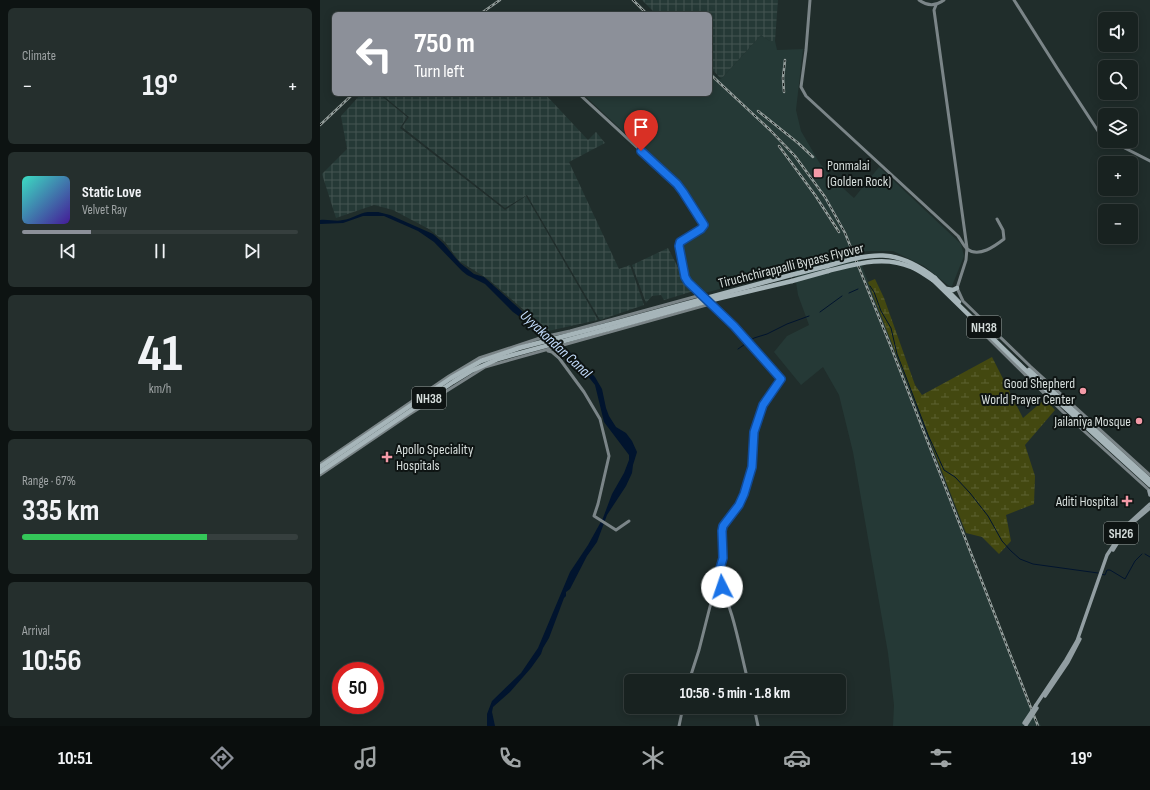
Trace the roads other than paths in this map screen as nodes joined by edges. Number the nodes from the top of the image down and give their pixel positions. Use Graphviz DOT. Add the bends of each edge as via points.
graph roads {
  1 [pos="810,0"];
  2 [pos="919,0"];
  3 [pos="944,0"];
  4 [pos="1014,0"];
  5 [pos="936,4"];
  6 [pos="930,5"];
  7 [pos="934,10"];
  8 [pos="582,96"];
  9 [pos="1098,131"];
  10 [pos="1125,148"];
  11 [pos="1150,161"];
  12 [pos="997,219"];
  13 [pos="967,248"];
  14 [pos="934,279"];
  15 [pos="946,288"];
  16 [pos="957,288"];
  17 [pos="701,295"];
  18 [pos="710,304"];
  19 [pos="977,323"];
  20 [pos="599,331"];
  21 [pos="548,343"];
  22 [pos="534,352"];
  23 [pos="320,464"];
  24 [pos="320,467"];
  25 [pos="320,472"];
  26 [pos="320,476"];
  27 [pos="1150,476"];
  28 [pos="1150,483"];
  29 [pos="1150,492"];
  30 [pos="1150,504"];
  31 [pos="1150,508"];
  32 [pos="1146,511"];
  33 [pos="1150,515"];
  34 [pos="628,521"];
  35 [pos="1102,570"];
  36 [pos="717,579"];
  37 [pos="691,674"];
  38 [pos="746,674"];
  39 [pos="680,714"];
  40 [pos="755,714"];
  41 [pos="1024,725"];
  42 [pos="679,726"];
  43 [pos="758,726"];
  1 -- 13 [label="street" via="801,87 806,96 958,236"];
  2 -- 6 [label="street"];
  3 -- 5 [label="street"];
  4 -- 9 [label="street"];
  5 -- 6 [label="street"];
  5 -- 7 [label="street"];
  6 -- 7 [label="street"];
  7 -- 13 [label="street"];
  8 -- 17 [label="street" via="677,184 704,225 680,242 679,246 685,277"];
  10 -- 11 [label="street"];
  12 -- 13 [label="street" via="1003,230 1004,239 982,251 975,252"];
  13 -- 16 [label="street"];
  14 -- 15 [label="highway, Tiruchchirappalli Bypass Flyover / NH38"];
  14 -- 19 [label="highway, Tiruchchirappalli Bypass Flyover / NH38"];
  14 -- 20 [label="highway, Tiruchchirappalli Bypass Flyover / NH38, bridge" via="898,263 882,260 858,263"];
  15 -- 16 [label="highway"];
  15 -- 28 [label="highway, Tiruchchirappalli Bypass Flyover / NH38"];
  16 -- 27 [label="street" via="963,301 993,332"];
  17 -- 18 [label="street"];
  17 -- 21 [label="street" via="552,335"];
  18 -- 20 [label="street"];
  18 -- 36 [label="street" via="734,326 781,379 763,405 754,432 752,462 744,494 723,526 723,558"];
  19 -- 28 [label="highway, Tiruchchirappalli Bypass Flyover / NH38" via="1048,392"];
  19 -- 29 [label="street" via="981,331 1038,388"];
  20 -- 21 [label="highway, NH38"];
  20 -- 21 [label="street" via="564,345"];
  21 -- 22 [label="street"];
  21 -- 23 [label="street" via="487,355 466,365"];
  21 -- 24 [label="highway, NH38" via="495,356 468,368"];
  21 -- 25 [label="highway, NH38" via="498,359 471,371"];
  22 -- 26 [label="street" via="485,367 472,374"];
  22 -- 34 [label="street" via="549,351 559,358 600,419 609,456 594,516 616,530"];
  30 -- 35 [label="main road, SH26" via="1131,520 1107,555"];
  31 -- 32 [label="main road, SH26"];
  32 -- 33 [label="street"];
  32 -- 35 [label="main road, SH26" via="1126,530"];
  35 -- 41 [label="main road, SH26, bridge" via="1077,641"];
  36 -- 37 [label="street"];
  36 -- 38 [label="street" via="726,598"];
  39 -- 42 [label="street"];
  40 -- 43 [label="street"];
}
